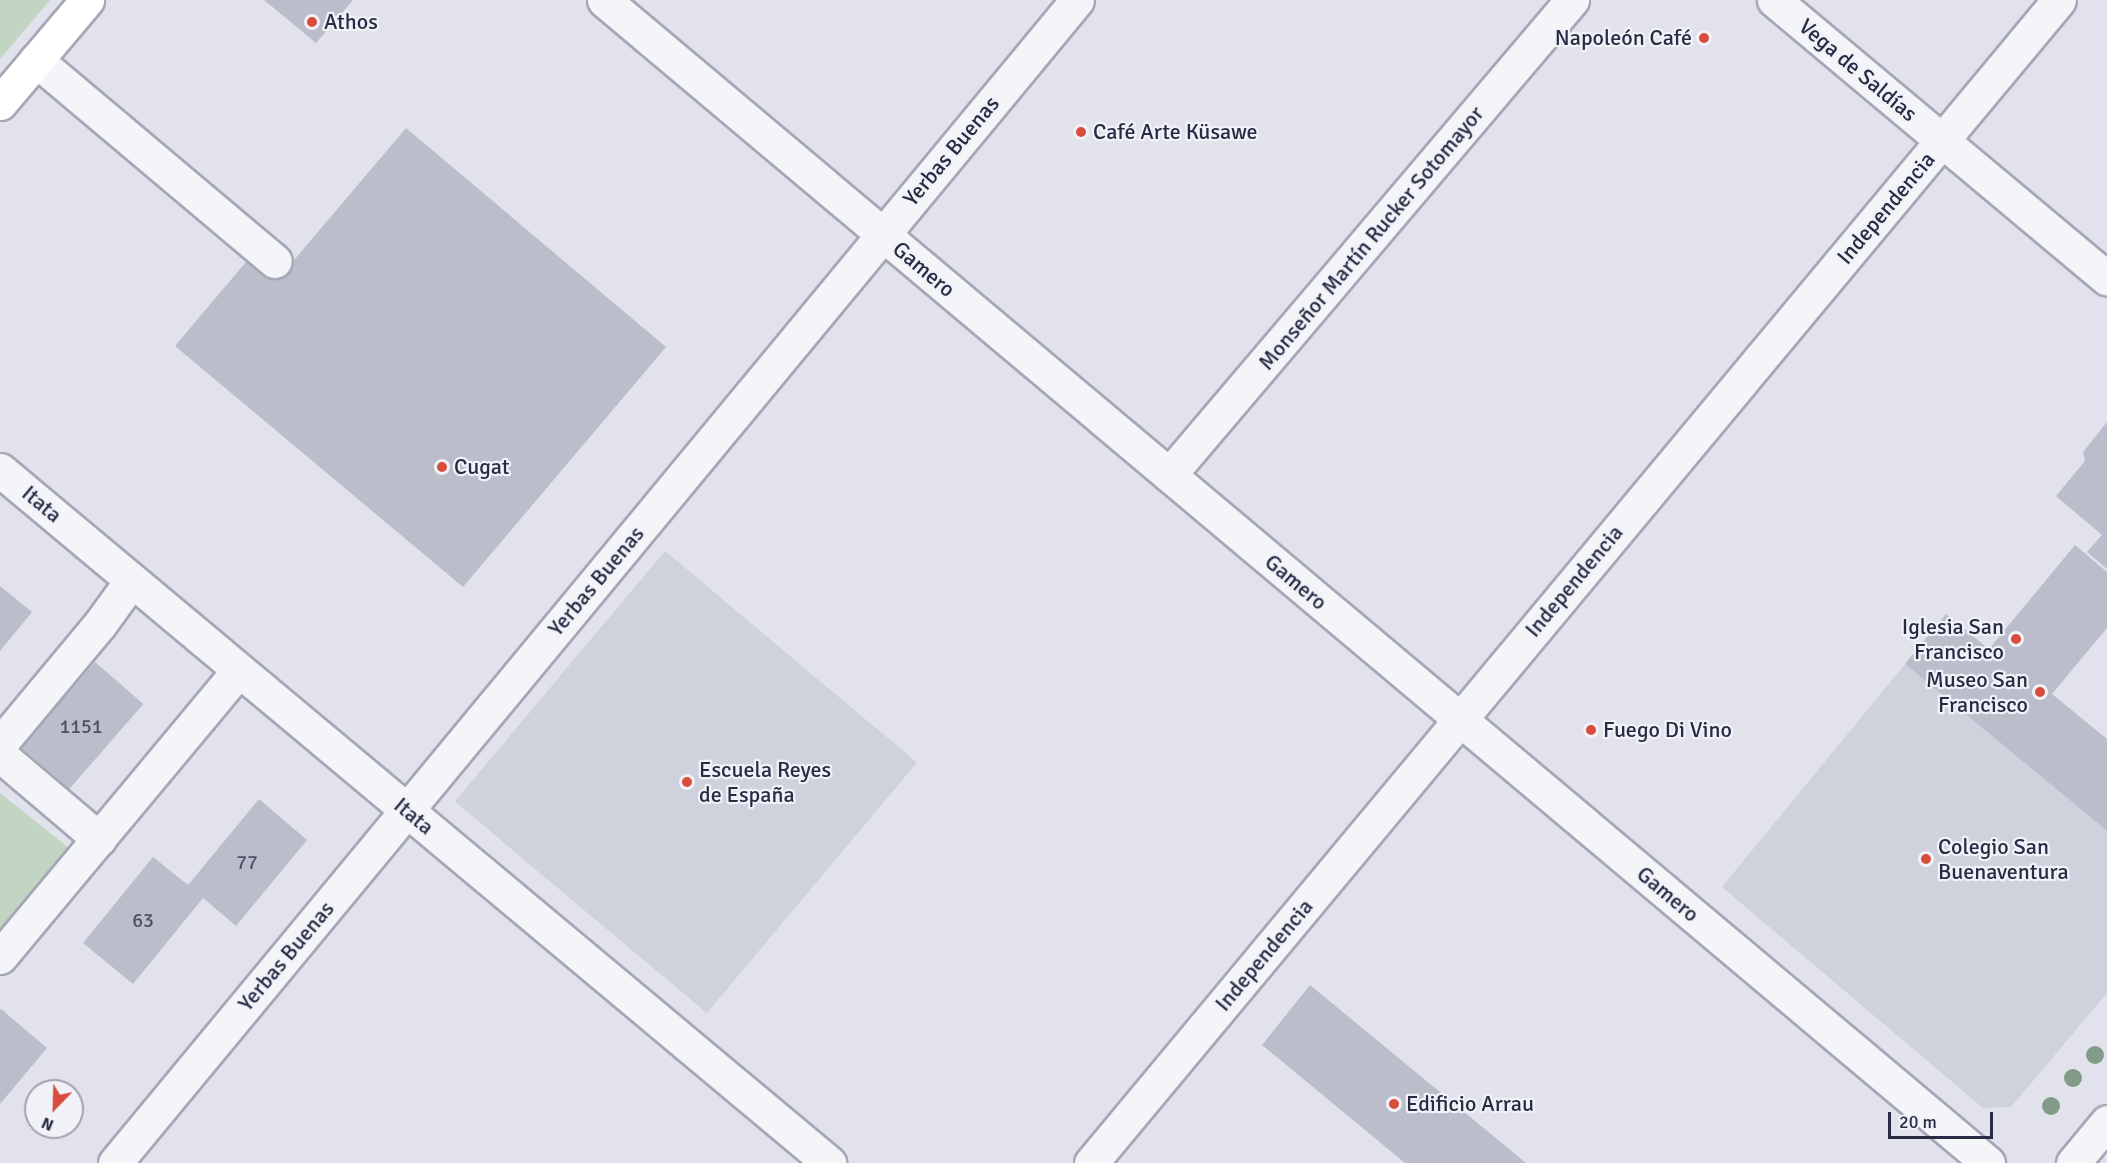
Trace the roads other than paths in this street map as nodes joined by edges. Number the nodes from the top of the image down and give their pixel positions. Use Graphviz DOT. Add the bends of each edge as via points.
graph roads {
  1 [pos="87,0"];
  2 [pos="604,0"];
  3 [pos="1077,0"];
  4 [pos="1572,0"];
  5 [pos="1774,0"];
  6 [pos="2059,0"];
  7 [pos="36,60"];
  8 [pos="0,102"];
  9 [pos="1942,140"];
  10 [pos="882,234"];
  11 [pos="275,261"];
  12 [pos="2107,278"];
  13 [pos="0,470"];
  14 [pos="1169,475"];
  15 [pos="132,580"];
  16 [pos="239,670"];
  17 [pos="1459,719"];
  18 [pos="0,744"];
  19 [pos="0,755"];
  20 [pos="407,810"];
  21 [pos="99,839"];
  22 [pos="0,957"];
  23 [pos="2107,1122"];
  24 [pos="115,1163"];
  25 [pos="829,1163"];
  26 [pos="1091,1163"];
  27 [pos="1988,1163"];
  28 [pos="2073,1163"];
  1 -- 7 [label="main road"];
  2 -- 10 [label="street, Gamero"];
  3 -- 10 [label="street, Yerbas Buenas"];
  4 -- 14 [label="street, Monseñor Martín Rucker Sotomayor"];
  5 -- 9 [label="street, Vega de Saldías"];
  6 -- 9 [label="street, Independencia"];
  7 -- 8 [label="main road"];
  7 -- 11 [label="street"];
  9 -- 12 [label="street, Vega de Saldías"];
  9 -- 17 [label="street, Independencia"];
  10 -- 14 [label="street, Gamero"];
  10 -- 20 [label="street, Yerbas Buenas"];
  13 -- 15 [label="street, Itata"];
  14 -- 17 [label="street, Gamero"];
  15 -- 16 [label="street, Itata"];
  15 -- 18 [label="street"];
  16 -- 20 [label="street, Itata"];
  16 -- 21 [label="street"];
  17 -- 26 [label="street, Independencia"];
  17 -- 27 [label="street, Gamero"];
  19 -- 21 [label="street"];
  20 -- 24 [label="street, Yerbas Buenas"];
  20 -- 25 [label="street, Itata"];
  21 -- 22 [label="street"];
  23 -- 28 [label="street"];
}
